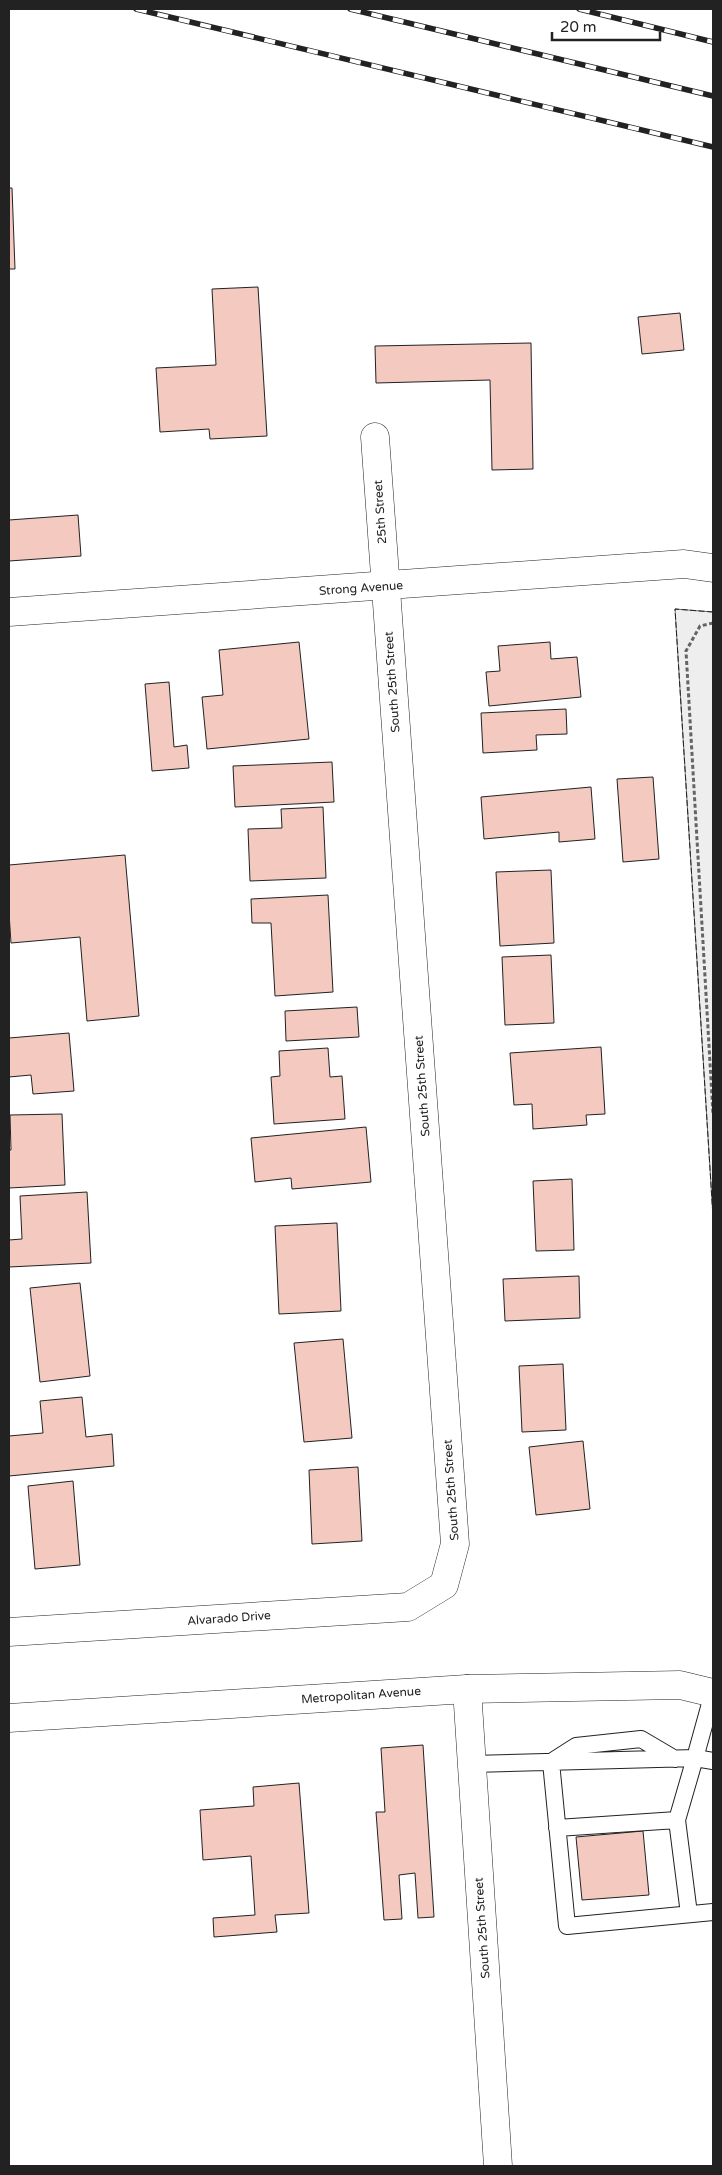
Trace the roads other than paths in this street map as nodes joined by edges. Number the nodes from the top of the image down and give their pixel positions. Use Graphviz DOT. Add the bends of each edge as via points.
graph roads {
  1 [pos="375,437"];
  2 [pos="713,568"];
  3 [pos="386,586"];
  4 [pos="9,612"];
  5 [pos="444,1584"];
  6 [pos="9,1632"];
  7 [pos="467,1689"];
  8 [pos="713,1693"];
  9 [pos="9,1718"];
  10 [pos="695,1758"];
  11 [pos="713,1761"];
  12 [pos="551,1762"];
  13 [pos="472,1764"];
  14 [pos="677,1820"];
  15 [pos="557,1828"];
  16 [pos="713,1912"];
  17 [pos="689,1914"];
  18 [pos="498,2166"];
  1 -- 3 [label="street, 25th Street"];
  2 -- 3 [label="street, Strong Avenue" via="684,564"];
  3 -- 4 [label="street, Strong Avenue"];
  3 -- 5 [label="street, South 25th Street" via="455,1544"];
  5 -- 6 [label="street, Alvarado Drive" via="408,1607"];
  7 -- 8 [label="street, Metropolitan Avenue" via="680,1685"];
  7 -- 9 [label="street, Metropolitan Avenue"];
  7 -- 13 [label="street, South 25th Street"];
  8 -- 10 [label="lane"];
  10 -- 11 [label="lane"];
  10 -- 12 [label="lane"];
  10 -- 14 [label="lane"];
  12 -- 13 [label="lane"];
  12 -- 15 [label="lane"];
  13 -- 18 [label="street, South 25th Street"];
  14 -- 15 [label="lane"];
  14 -- 17 [label="lane"];
  15 -- 17 [label="lane" via="567,1926"];
  16 -- 17 [label="lane"];
}
